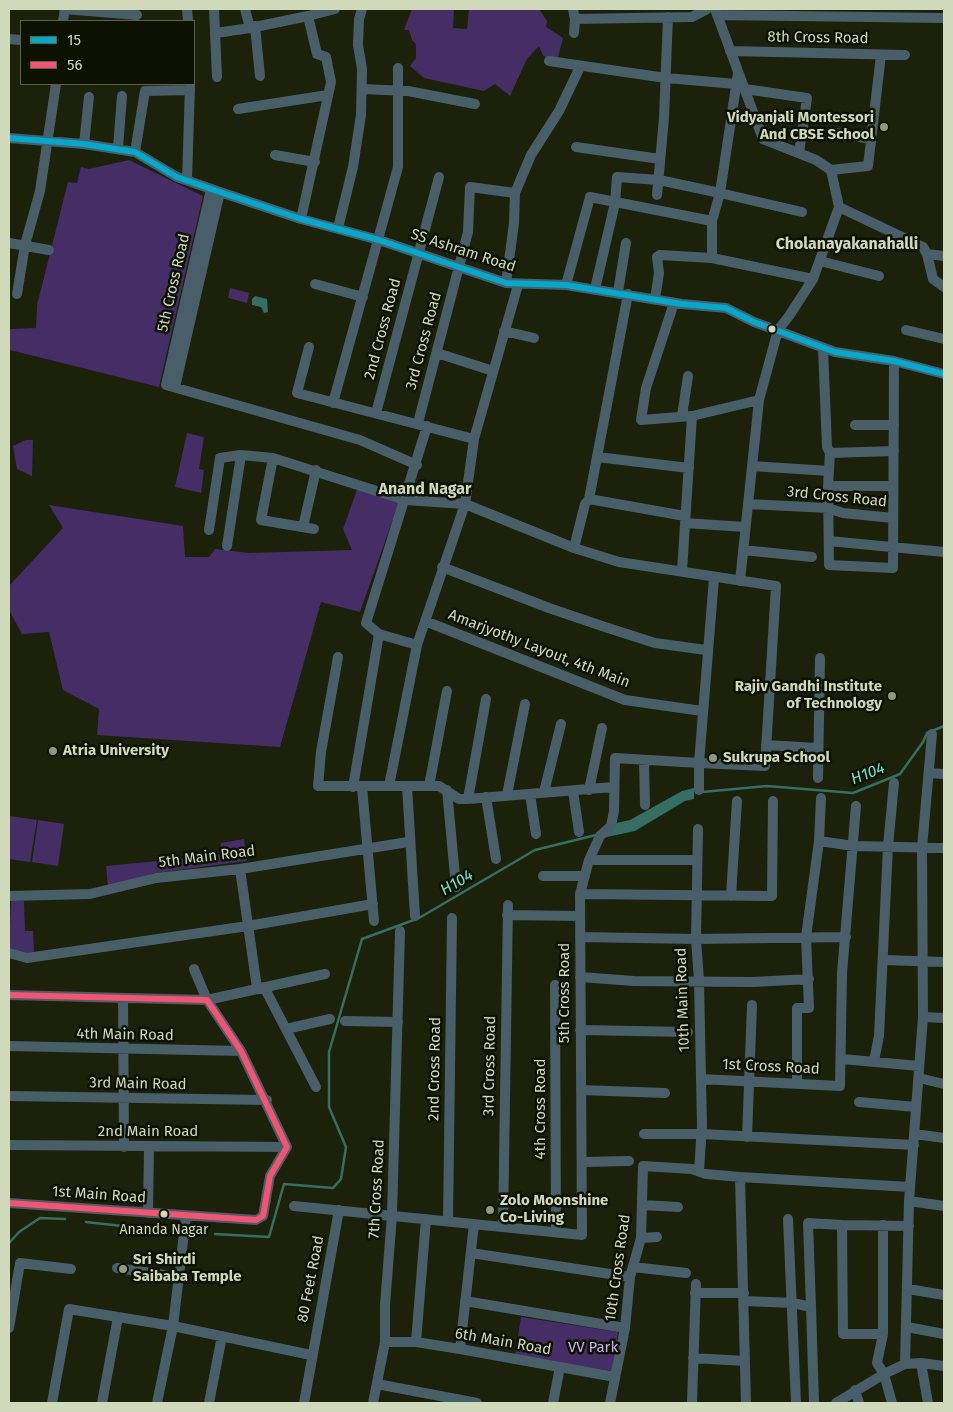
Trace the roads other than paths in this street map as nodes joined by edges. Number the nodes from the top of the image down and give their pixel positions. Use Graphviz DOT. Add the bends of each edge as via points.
graph roads {
  1 [pos="64,9"];
  2 [pos="214,9"];
  3 [pos="245,9"];
  4 [pos="334,9"];
  5 [pos="362,9"];
  6 [pos="708,9"];
  7 [pos="716,12"];
  8 [pos="619,13"];
  9 [pos="137,14"];
  10 [pos="574,14"];
  11 [pos="308,16"];
  12 [pos="668,17"];
  13 [pos="944,18"];
  14 [pos="253,27"];
  15 [pos="216,33"];
  16 [pos="574,33"];
  17 [pos="730,51"];
  18 [pos="881,55"];
  19 [pos="905,55"];
  20 [pos="549,61"];
  21 [pos="580,67"];
  22 [pos="398,68"];
  23 [pos="260,76"];
  24 [pos="216,77"];
  25 [pos="666,78"];
  26 [pos="56,85"];
  27 [pos="741,86"];
  28 [pos="190,87"];
  29 [pos="362,90"];
  30 [pos="398,92"];
  31 [pos="328,95"];
  32 [pos="122,96"];
  33 [pos="89,98"];
  34 [pos="475,104"];
  35 [pos="238,109"];
  36 [pos="837,133"];
  37 [pos="9,138"];
  38 [pos="872,139"];
  39 [pos="48,140"];
  40 [pos="84,144"];
  41 [pos="576,147"];
  42 [pos="118,148"];
  43 [pos="135,152"];
  44 [pos="799,153"];
  45 [pos="275,155"];
  46 [pos="660,159"];
  47 [pos="315,162"];
  48 [pos="831,170"];
  49 [pos="439,177"];
  50 [pos="187,180"];
  51 [pos="659,180"];
  52 [pos="215,191"];
  53 [pos="515,193"];
  54 [pos="720,193"];
  55 [pos="657,195"];
  56 [pos="615,202"];
  57 [pos="838,207"];
  58 [pos="802,212"];
  59 [pos="301,219"];
  60 [pos="712,221"];
  61 [pos="338,228"];
  62 [pos="379,240"];
  63 [pos="9,243"];
  64 [pos="626,243"];
  65 [pos="25,245"];
  66 [pos="49,250"];
  67 [pos="419,254"];
  68 [pos="927,254"];
  69 [pos="944,256"];
  70 [pos="712,258"];
  71 [pos="820,261"];
  72 [pos="459,267"];
  73 [pos="879,276"];
  74 [pos="813,279"];
  75 [pos="506,283"];
  76 [pos="315,284"];
  77 [pos="566,284"];
  78 [pos="518,285"];
  79 [pos="944,286"];
  80 [pos="595,289"];
  81 [pos="623,293"];
  82 [pos="17,294"];
  83 [pos="363,297"];
  84 [pos="655,299"];
  85 [pos="674,303"];
  86 [pos="778,330"];
  87 [pos="906,330"];
  88 [pos="504,331"];
  89 [pos="534,338"];
  90 [pos="944,340"];
  91 [pos="309,347"];
  92 [pos="823,348"];
  93 [pos="438,354"];
  94 [pos="894,361"];
  95 [pos="493,371"];
  96 [pos="944,374"];
  97 [pos="688,376"];
  98 [pos="759,400"];
  99 [pos="333,403"];
  100 [pos="376,413"];
  101 [pos="687,416"];
  102 [pos="855,424"];
  103 [pos="423,425"];
  104 [pos="894,425"];
  105 [pos="474,438"];
  106 [pos="894,451"];
  107 [pos="830,454"];
  108 [pos="241,455"];
  109 [pos="597,457"];
  110 [pos="273,458"];
  111 [pos="417,464"];
  112 [pos="752,466"];
  113 [pos="689,468"];
  114 [pos="316,470"];
  115 [pos="829,471"];
  116 [pos="828,486"];
  117 [pos="893,486"];
  118 [pos="589,499"];
  119 [pos="405,500"];
  120 [pos="465,504"];
  121 [pos="748,504"];
  122 [pos="828,508"];
  123 [pos="893,518"];
  124 [pos="685,520"];
  125 [pos="745,527"];
  126 [pos="303,528"];
  127 [pos="314,529"];
  128 [pos="209,530"];
  129 [pos="828,541"];
  130 [pos="227,546"];
  131 [pos="574,548"];
  132 [pos="893,548"];
  133 [pos="743,550"];
  134 [pos="944,552"];
  135 [pos="812,557"];
  136 [pos="442,567"];
  137 [pos="682,571"];
  138 [pos="714,578"];
  139 [pos="740,581"];
  140 [pos="425,621"];
  141 [pos="379,634"];
  142 [pos="417,645"];
  143 [pos="706,650"];
  144 [pos="338,657"];
  145 [pos="820,658"];
  146 [pos="447,691"];
  147 [pos="486,699"];
  148 [pos="525,704"];
  149 [pos="702,711"];
  150 [pos="561,724"];
  151 [pos="602,728"];
  152 [pos="932,734"];
  153 [pos="766,745"];
  154 [pos="817,748"];
  155 [pos="644,760"];
  156 [pos="698,763"];
  157 [pos="929,773"];
  158 [pos="944,774"];
  159 [pos="818,778"];
  160 [pos="894,783"];
  161 [pos="389,786"];
  162 [pos="407,786"];
  163 [pos="429,786"];
  164 [pos="357,787"];
  165 [pos="613,787"];
  166 [pos="447,790"];
  167 [pos="589,790"];
  168 [pos="699,790"];
  169 [pos="573,791"];
  170 [pos="544,792"];
  171 [pos="530,794"];
  172 [pos="508,795"];
  173 [pos="486,798"];
  174 [pos="821,798"];
  175 [pos="468,799"];
  176 [pos="737,801"];
  177 [pos="773,801"];
  178 [pos="645,806"];
  179 [pos="856,806"];
  180 [pos="698,829"];
  181 [pos="579,832"];
  182 [pos="536,834"];
  183 [pos="818,841"];
  184 [pos="408,842"];
  185 [pos="854,846"];
  186 [pos="888,846"];
  187 [pos="922,848"];
  188 [pos="944,848"];
  189 [pos="366,849"];
  190 [pos="496,859"];
  191 [pos="589,860"];
  192 [pos="696,860"];
  193 [pos="240,869"];
  194 [pos="542,876"];
  195 [pos="584,876"];
  196 [pos="456,887"];
  197 [pos="580,894"];
  198 [pos="696,895"];
  199 [pos="9,896"];
  200 [pos="731,896"];
  201 [pos="373,904"];
  202 [pos="415,916"];
  203 [pos="580,916"];
  204 [pos="452,918"];
  205 [pos="374,921"];
  206 [pos="248,926"];
  207 [pos="400,931"];
  208 [pos="580,937"];
  209 [pos="806,937"];
  210 [pos="846,937"];
  211 [pos="696,940"];
  212 [pos="9,953"];
  213 [pos="883,960"];
  214 [pos="922,960"];
  215 [pos="944,962"];
  216 [pos="194,969"];
  217 [pos="325,974"];
  218 [pos="580,977"];
  219 [pos="809,979"];
  220 [pos="699,980"];
  221 [pos="555,986"];
  222 [pos="261,988"];
  223 [pos="9,995"];
  224 [pos="123,998"];
  225 [pos="207,1000"];
  226 [pos="752,1005"];
  227 [pos="923,1017"];
  228 [pos="944,1018"];
  229 [pos="330,1019"];
  230 [pos="345,1021"];
  231 [pos="398,1022"];
  232 [pos="286,1029"];
  233 [pos="580,1030"];
  234 [pos="688,1032"];
  235 [pos="9,1046"];
  236 [pos="124,1050"];
  237 [pos="241,1051"];
  238 [pos="842,1060"];
  239 [pos="874,1061"];
  240 [pos="920,1066"];
  241 [pos="918,1078"];
  242 [pos="701,1079"];
  243 [pos="749,1079"];
  244 [pos="797,1083"];
  245 [pos="944,1084"];
  246 [pos="316,1087"];
  247 [pos="581,1090"];
  248 [pos="665,1093"];
  249 [pos="9,1096"];
  250 [pos="123,1099"];
  251 [pos="267,1100"];
  252 [pos="859,1102"];
  253 [pos="916,1107"];
  254 [pos="644,1134"];
  255 [pos="702,1134"];
  256 [pos="915,1134"];
  257 [pos="747,1137"];
  258 [pos="944,1138"];
  259 [pos="9,1145"];
  260 [pos="914,1145"];
  261 [pos="124,1147"];
  262 [pos="287,1147"];
  263 [pos="149,1148"];
  264 [pos="629,1161"];
  265 [pos="582,1162"];
  266 [pos="699,1171"];
  267 [pos="740,1177"];
  268 [pos="910,1187"];
  269 [pos="909,1201"];
  270 [pos="9,1203"];
  271 [pos="642,1205"];
  272 [pos="294,1206"];
  273 [pos="678,1206"];
  274 [pos="944,1206"];
  275 [pos="339,1210"];
  276 [pos="148,1213"];
  277 [pos="392,1215"];
  278 [pos="186,1216"];
  279 [pos="426,1219"];
  280 [pos="788,1219"];
  281 [pos="448,1221"];
  282 [pos="474,1224"];
  283 [pos="842,1225"];
  284 [pos="883,1225"];
  285 [pos="909,1226"];
  286 [pos="503,1227"];
  287 [pos="556,1232"];
  288 [pos="657,1237"];
  289 [pos="641,1238"];
  290 [pos="470,1253"];
  291 [pos="116,1268"];
  292 [pos="71,1269"];
  293 [pos="631,1272"];
  294 [pos="686,1273"];
  295 [pos="178,1277"];
  296 [pos="908,1289"];
  297 [pos="944,1295"];
  298 [pos="744,1297"];
  299 [pos="465,1301"];
  300 [pos="793,1303"];
  301 [pos="811,1307"];
  302 [pos="118,1317"];
  303 [pos="173,1326"];
  304 [pos="907,1327"];
  305 [pos="9,1328"];
  306 [pos="625,1328"];
  307 [pos="883,1334"];
  308 [pos="944,1334"];
  309 [pos="222,1336"];
  310 [pos="385,1342"];
  311 [pos="416,1342"];
  312 [pos="460,1349"];
  313 [pos="312,1355"];
  314 [pos="693,1358"];
  315 [pos="745,1361"];
  316 [pos="921,1363"];
  317 [pos="905,1364"];
  318 [pos="944,1366"];
  319 [pos="560,1367"];
  320 [pos="884,1374"];
  321 [pos="615,1377"];
  322 [pos="377,1384"];
  323 [pos="855,1390"];
  324 [pos="52,1403"];
  325 [pos="102,1403"];
  326 [pos="157,1403"];
  327 [pos="209,1403"];
  328 [pos="304,1403"];
  329 [pos="373,1403"];
  330 [pos="477,1403"];
  331 [pos="552,1403"];
  332 [pos="610,1403"];
  333 [pos="692,1403"];
  334 [pos="746,1403"];
  335 [pos="796,1403"];
  336 [pos="814,1403"];
  337 [pos="836,1403"];
  338 [pos="858,1403"];
  339 [pos="892,1403"];
  340 [pos="928,1403"];
  1 -- 9 [label="street"];
  2 -- 15 [label="street"];
  3 -- 14 [label="street"];
  4 -- 11 [label="street"];
  5 -- 29 [label="street" via="358,45"];
  6 -- 12 [label="street" via="692,17"];
  7 -- 13 [label="street"];
  7 -- 17 [label="street"];
  8 -- 10 [label="street"];
  8 -- 12 [label="street"];
  10 -- 16 [label="street"];
  11 -- 14 [label="street"];
  11 -- 31 [label="street" via="317,54 326,57 331,82"];
  12 -- 25 [label="street"];
  14 -- 15 [label="street"];
  14 -- 23 [label="street"];
  15 -- 24 [label="street"];
  17 -- 18 [label="street, 8th Cross Road"];
  17 -- 27 [label="street"];
  18 -- 19 [label="street, 8th Cross Road"];
  18 -- 38 [label="street"];
  20 -- 21 [label="street"];
  21 -- 25 [label="street"];
  21 -- 53 [label="street" via="559,112 531,155"];
  22 -- 30 [label="street"];
  25 -- 27 [label="street"];
  25 -- 46 [label="street"];
  26 -- 39 [label="street"];
  27 -- 44 [label="street" via="763,140"];
  27 -- 44 [label="street" via="807,98"];
  27 -- 54 [label="street"];
  28 -- 43 [label="street" via="145,91"];
  28 -- 50 [label="street"];
  29 -- 30 [label="street"];
  29 -- 61 [label="street" via="353,167"];
  30 -- 34 [label="street" via="408,91"];
  30 -- 62 [label="street" via="398,167"];
  31 -- 35 [label="street"];
  31 -- 47 [label="street"];
  32 -- 42 [label="street"];
  33 -- 40 [label="street"];
  36 -- 38 [label="street"];
  37 -- 39 [label="street, SS Ashram Road"];
  38 -- 48 [label="street" via="868,166"];
  39 -- 40 [label="street, SS Ashram Road"];
  39 -- 65 [label="street" via="40,191"];
  40 -- 42 [label="street, SS Ashram Road"];
  41 -- 46 [label="street"];
  42 -- 43 [label="street, SS Ashram Road"];
  43 -- 50 [label="street, SS Ashram Road"];
  44 -- 48 [label="street"];
  45 -- 47 [label="street"];
  46 -- 51 [label="street"];
  47 -- 59 [label="street"];
  48 -- 57 [label="street"];
  49 -- 67 [label="street, 2nd Cross Road"];
  50 -- 52 [label="street, SS Ashram Road"];
  51 -- 54 [label="street"];
  51 -- 55 [label="street"];
  51 -- 56 [label="street" via="617,177"];
  52 -- 59 [label="street, SS Ashram Road"];
  52 -- 111 [label="street, 5th Cross Road" via="171,386 360,440"];
  53 -- 72 [label="street, 3rd Cross Road" via="470,187 468,232"];
  53 -- 75 [label="street"];
  54 -- 58 [label="street"];
  54 -- 60 [label="street"];
  56 -- 60 [label="street"];
  56 -- 77 [label="street" via="590,197"];
  56 -- 80 [label="street"];
  57 -- 68 [label="street" via="923,247"];
  57 -- 71 [label="street"];
  59 -- 61 [label="street, SS Ashram Road"];
  60 -- 70 [label="street"];
  61 -- 62 [label="street, SS Ashram Road"];
  62 -- 67 [label="street, SS Ashram Road"];
  62 -- 83 [label="street"];
  63 -- 65 [label="street"];
  64 -- 81 [label="street"];
  65 -- 66 [label="street"];
  65 -- 82 [label="street"];
  67 -- 72 [label="street, SS Ashram Road"];
  67 -- 100 [label="street, 2nd Cross Road"];
  68 -- 69 [label="street"];
  68 -- 79 [label="street" via="933,280"];
  70 -- 74 [label="street"];
  70 -- 84 [label="street" via="658,256"];
  71 -- 73 [label="street"];
  71 -- 74 [label="street"];
  72 -- 75 [label="street, SS Ashram Road"];
  72 -- 93 [label="street, 3rd Cross Road"];
  74 -- 86 [label="street"];
  75 -- 78 [label="street, SS Ashram Road"];
  76 -- 83 [label="street"];
  77 -- 78 [label="street, SS Ashram Road"];
  77 -- 80 [label="street, SS Ashram Road"];
  78 -- 88 [label="street"];
  80 -- 81 [label="street, SS Ashram Road"];
  81 -- 84 [label="street, SS Ashram Road"];
  81 -- 109 [label="street"];
  83 -- 99 [label="street"];
  84 -- 85 [label="street, SS Ashram Road"];
  85 -- 86 [label="street, SS Ashram Road" via="726,308"];
  85 -- 101 [label="street" via="646,388 641,420"];
  86 -- 92 [label="street, SS Ashram Road"];
  86 -- 98 [label="street"];
  87 -- 90 [label="street"];
  88 -- 89 [label="street"];
  88 -- 95 [label="street"];
  91 -- 99 [label="street" via="297,394"];
  92 -- 94 [label="street, SS Ashram Road"];
  92 -- 107 [label="street" via="827,447"];
  93 -- 95 [label="street"];
  93 -- 103 [label="street, 3rd Cross Road"];
  94 -- 96 [label="street, SS Ashram Road"];
  94 -- 104 [label="street"];
  95 -- 105 [label="street"];
  97 -- 101 [label="street"];
  98 -- 101 [label="street"];
  98 -- 112 [label="street"];
  99 -- 100 [label="street"];
  100 -- 103 [label="street"];
  101 -- 113 [label="street"];
  102 -- 104 [label="street"];
  103 -- 105 [label="street"];
  103 -- 111 [label="street, 3rd Cross Road"];
  104 -- 106 [label="street"];
  105 -- 120 [label="street"];
  106 -- 107 [label="street"];
  106 -- 117 [label="street"];
  107 -- 115 [label="street"];
  108 -- 110 [label="street"];
  108 -- 128 [label="street" via="220,458"];
  108 -- 130 [label="street"];
  109 -- 113 [label="street"];
  109 -- 118 [label="street"];
  110 -- 114 [label="street"];
  110 -- 126 [label="street" via="261,520"];
  111 -- 119 [label="street, 3rd Cross Road"];
  112 -- 115 [label="street"];
  112 -- 121 [label="street"];
  113 -- 124 [label="street"];
  114 -- 119 [label="street"];
  114 -- 126 [label="street"];
  115 -- 116 [label="street"];
  116 -- 117 [label="street"];
  116 -- 122 [label="street"];
  117 -- 123 [label="street"];
  118 -- 124 [label="street"];
  118 -- 131 [label="street"];
  119 -- 120 [label="street"];
  119 -- 141 [label="street, 3rd Cross Road" via="366,616 366,623"];
  120 -- 131 [label="street"];
  120 -- 136 [label="street"];
  121 -- 122 [label="street, 3rd Cross Road"];
  121 -- 125 [label="street"];
  122 -- 123 [label="street, 3rd Cross Road" via="843,513"];
  122 -- 129 [label="street"];
  123 -- 132 [label="street"];
  124 -- 125 [label="street"];
  124 -- 137 [label="street"];
  125 -- 133 [label="street"];
  126 -- 127 [label="street"];
  129 -- 132 [label="street"];
  129 -- 132 [label="street" via="829,565 893,568"];
  131 -- 137 [label="street" via="619,562"];
  132 -- 134 [label="street"];
  133 -- 135 [label="street"];
  133 -- 139 [label="street"];
  136 -- 140 [label="street"];
  136 -- 143 [label="street" via="604,627 655,643"];
  137 -- 138 [label="street"];
  138 -- 139 [label="street"];
  138 -- 143 [label="street"];
  139 -- 153 [label="street" via="776,586"];
  140 -- 142 [label="street"];
  140 -- 149 [label="street, Amarjyothy Layout, 4th Main" via="625,700"];
  141 -- 142 [label="street"];
  141 -- 164 [label="street"];
  142 -- 161 [label="street"];
  143 -- 149 [label="street"];
  144 -- 164 [label="street" via="317,782 321,787"];
  145 -- 154 [label="street"];
  146 -- 163 [label="street"];
  147 -- 175 [label="street"];
  148 -- 172 [label="street"];
  149 -- 156 [label="street"];
  150 -- 170 [label="street"];
  151 -- 167 [label="street"];
  152 -- 157 [label="street"];
  153 -- 154 [label="street"];
  153 -- 156 [label="street" via="765,766"];
  154 -- 159 [label="street"];
  155 -- 156 [label="street"];
  155 -- 165 [label="street" via="615,758"];
  155 -- 178 [label="street"];
  156 -- 168 [label="street"];
  157 -- 158 [label="street"];
  157 -- 187 [label="street"];
  160 -- 186 [label="street"];
  161 -- 162 [label="street"];
  161 -- 164 [label="street"];
  162 -- 163 [label="street"];
  162 -- 184 [label="street"];
  163 -- 166 [label="street"];
  164 -- 189 [label="street"];
  165 -- 167 [label="street"];
  165 -- 191 [label="street, 5th Cross Road" via="611,826"];
  166 -- 175 [label="street" via="459,799"];
  166 -- 196 [label="street"];
  167 -- 169 [label="street"];
  169 -- 170 [label="street"];
  169 -- 181 [label="street"];
  170 -- 171 [label="street"];
  171 -- 172 [label="street"];
  171 -- 182 [label="street"];
  172 -- 173 [label="street"];
  173 -- 175 [label="street"];
  173 -- 190 [label="street"];
  174 -- 183 [label="street"];
  176 -- 200 [label="street"];
  177 -- 200 [label="street" via="772,896"];
  179 -- 185 [label="street"];
  180 -- 192 [label="street, 10th Main Road"];
  183 -- 185 [label="street"];
  183 -- 209 [label="street"];
  184 -- 189 [label="street, 5th Main Road"];
  184 -- 202 [label="street"];
  185 -- 186 [label="street"];
  185 -- 210 [label="street"];
  186 -- 187 [label="street"];
  186 -- 213 [label="street"];
  187 -- 188 [label="street"];
  187 -- 214 [label="street"];
  189 -- 193 [label="street, 5th Main Road"];
  189 -- 201 [label="street"];
  191 -- 192 [label="street"];
  191 -- 195 [label="street, 5th Cross Road"];
  192 -- 198 [label="street, 10th Main Road"];
  193 -- 199 [label="street, 5th Main Road" via="156,878 90,894"];
  193 -- 206 [label="street"];
  194 -- 195 [label="street"];
  195 -- 197 [label="street, 5th Cross Road"];
  197 -- 198 [label="street"];
  197 -- 203 [label="street, 5th Cross Road"];
  198 -- 200 [label="street"];
  198 -- 211 [label="street, 10th Main Road"];
  201 -- 205 [label="street"];
  201 -- 206 [label="street"];
  203 -- 208 [label="street, 5th Cross Road"];
  203 -- 286 [label="street, 3rd Cross Road" via="508,910"];
  204 -- 281 [label="street, 2nd Cross Road"];
  206 -- 212 [label="street" via="27,958"];
  206 -- 222 [label="street"];
  207 -- 231 [label="street, 7th Cross Road"];
  208 -- 211 [label="street"];
  208 -- 218 [label="street, 5th Cross Road"];
  209 -- 210 [label="street"];
  209 -- 211 [label="street"];
  209 -- 219 [label="street"];
  210 -- 238 [label="street" via="842,973"];
  211 -- 220 [label="street, 10th Main Road"];
  213 -- 214 [label="street"];
  213 -- 239 [label="street" via="879,1036"];
  214 -- 215 [label="street"];
  214 -- 227 [label="street"];
  216 -- 225 [label="street"];
  217 -- 222 [label="street"];
  218 -- 220 [label="street" via="634,981"];
  218 -- 233 [label="street, 5th Cross Road"];
  219 -- 220 [label="street"];
  219 -- 244 [label="street" via="809,1008 797,1008"];
  220 -- 242 [label="street, 10th Main Road"];
  221 -- 287 [label="street, 4th Cross Road"];
  222 -- 225 [label="street"];
  222 -- 232 [label="street"];
  223 -- 224 [label="street"];
  224 -- 225 [label="street"];
  224 -- 236 [label="street"];
  225 -- 237 [label="street"];
  226 -- 243 [label="street"];
  227 -- 228 [label="street"];
  227 -- 240 [label="street"];
  229 -- 232 [label="street"];
  230 -- 231 [label="street"];
  231 -- 277 [label="street, 7th Cross Road"];
  232 -- 246 [label="street"];
  233 -- 234 [label="street"];
  233 -- 247 [label="street, 5th Cross Road"];
  235 -- 236 [label="street, 4th Main Road"];
  236 -- 237 [label="street, 4th Main Road"];
  236 -- 250 [label="street"];
  237 -- 251 [label="street"];
  238 -- 239 [label="street"];
  238 -- 244 [label="street, 1st Cross Road" via="840,1086"];
  239 -- 240 [label="street"];
  240 -- 241 [label="street"];
  241 -- 245 [label="street"];
  241 -- 253 [label="street"];
  242 -- 243 [label="street, 1st Cross Road"];
  242 -- 255 [label="street, 10th Main Road"];
  243 -- 244 [label="street, 1st Cross Road"];
  243 -- 257 [label="street"];
  247 -- 248 [label="street"];
  247 -- 265 [label="street, 5th Cross Road"];
  249 -- 250 [label="street, 3rd Main Road"];
  250 -- 251 [label="street, 3rd Main Road"];
  250 -- 261 [label="street"];
  251 -- 262 [label="street"];
  252 -- 253 [label="street"];
  253 -- 256 [label="street"];
  254 -- 255 [label="street"];
  255 -- 257 [label="street"];
  255 -- 266 [label="street, 10th Main Road"];
  256 -- 258 [label="street"];
  256 -- 260 [label="street"];
  257 -- 260 [label="street"];
  259 -- 261 [label="street, 2nd Main Road"];
  260 -- 268 [label="street"];
  261 -- 263 [label="street, 2nd Main Road"];
  262 -- 263 [label="street, 2nd Main Road"];
  262 -- 278 [label="street, 1st Main Road" via="270,1176 263,1216 256,1220"];
  263 -- 276 [label="street"];
  264 -- 265 [label="street"];
  265 -- 287 [label="street, 5th Cross Road" via="582,1235"];
  266 -- 267 [label="street"];
  266 -- 271 [label="street, 10th Cross Road" via="643,1166"];
  267 -- 268 [label="street"];
  267 -- 298 [label="street"];
  268 -- 269 [label="street"];
  269 -- 274 [label="street"];
  269 -- 285 [label="street"];
  270 -- 276 [label="street, 1st Main Road"];
  271 -- 273 [label="street"];
  271 -- 289 [label="street, 10th Cross Road"];
  272 -- 275 [label="street"];
  275 -- 277 [label="street"];
  275 -- 313 [label="street, 80 Feet Road"];
  276 -- 278 [label="street, 1st Main Road"];
  277 -- 279 [label="street"];
  277 -- 310 [label="street, 7th Cross Road"];
  278 -- 295 [label="street"];
  279 -- 281 [label="street"];
  279 -- 311 [label="street"];
  280 -- 300 [label="street"];
  281 -- 282 [label="street"];
  282 -- 286 [label="street"];
  282 -- 290 [label="street"];
  283 -- 284 [label="street"];
  283 -- 301 [label="street" via="808,1224"];
  283 -- 307 [label="street" via="843,1334"];
  284 -- 285 [label="street"];
  284 -- 307 [label="street"];
  285 -- 296 [label="street"];
  286 -- 287 [label="street"];
  288 -- 289 [label="street"];
  289 -- 293 [label="street, 10th Cross Road"];
  290 -- 293 [label="street"];
  290 -- 299 [label="street"];
  291 -- 295 [label="street"];
  292 -- 305 [label="street" via="20,1263"];
  293 -- 294 [label="street"];
  293 -- 306 [label="street, 10th Cross Road"];
  295 -- 303 [label="street"];
  296 -- 297 [label="street"];
  296 -- 304 [label="street"];
  298 -- 300 [label="street"];
  298 -- 314 [label="street" via="696,1288"];
  298 -- 315 [label="street"];
  299 -- 306 [label="street"];
  299 -- 312 [label="street"];
  300 -- 301 [label="street"];
  300 -- 335 [label="street"];
  301 -- 336 [label="street"];
  302 -- 303 [label="street"];
  302 -- 324 [label="street" via="69,1309"];
  302 -- 325 [label="street"];
  303 -- 309 [label="street"];
  303 -- 326 [label="street"];
  304 -- 308 [label="street"];
  304 -- 317 [label="street"];
  306 -- 321 [label="street, 10th Cross Road"];
  307 -- 320 [label="street" via="878,1363"];
  309 -- 313 [label="street"];
  309 -- 327 [label="street"];
  310 -- 311 [label="street, 6th Main Road"];
  310 -- 322 [label="street, 7th Cross Road"];
  311 -- 312 [label="street, 6th Main Road"];
  312 -- 319 [label="street, 6th Main Road"];
  313 -- 328 [label="street, 80 Feet Road"];
  314 -- 315 [label="street"];
  314 -- 333 [label="street"];
  315 -- 334 [label="street"];
  316 -- 317 [label="street"];
  316 -- 318 [label="street"];
  316 -- 340 [label="street"];
  317 -- 320 [label="street"];
  319 -- 321 [label="street, 6th Main Road"];
  319 -- 331 [label="street"];
  320 -- 323 [label="street"];
  320 -- 339 [label="street"];
  321 -- 332 [label="street, 10th Cross Road"];
  322 -- 329 [label="street, 7th Cross Road"];
  322 -- 330 [label="street"];
  323 -- 337 [label="street"];
  323 -- 338 [label="street"];
}
